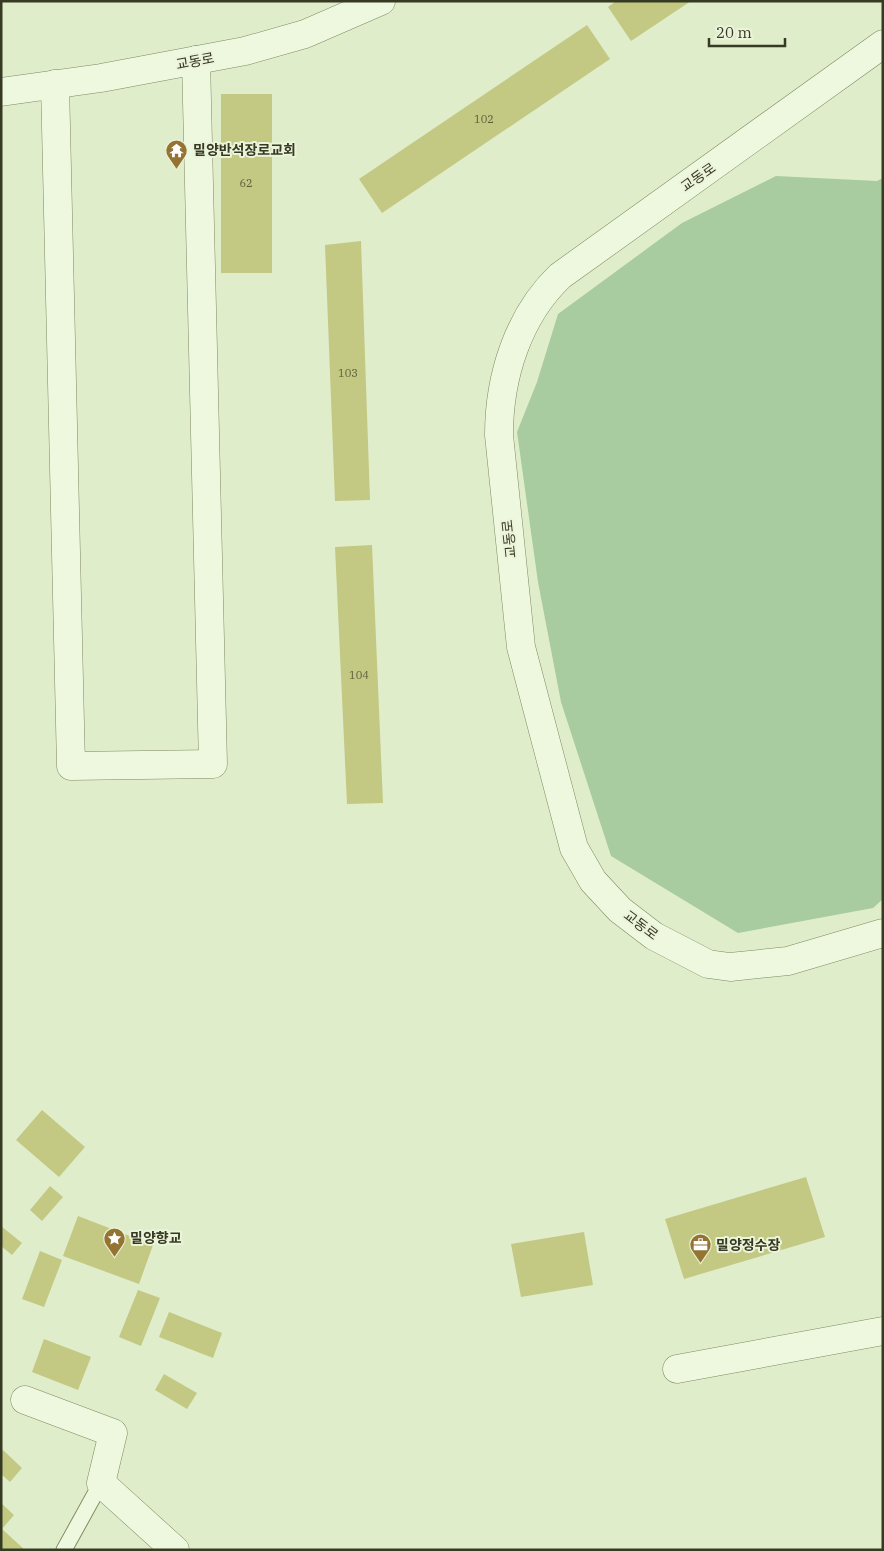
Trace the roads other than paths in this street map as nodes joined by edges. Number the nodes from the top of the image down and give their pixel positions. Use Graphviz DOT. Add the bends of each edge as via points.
graph roads {
  1 [pos="381,1"];
  2 [pos="883,44"];
  3 [pos="196,60"];
  4 [pos="55,84"];
  5 [pos="1,92"];
  6 [pos="883,933"];
  7 [pos="883,1331"];
  8 [pos="678,1369"];
  9 [pos="25,1400"];
  10 [pos="101,1483"];
  11 [pos="64,1550"];
  12 [pos="175,1550"];
  1 -- 3 [label="street, 교동로" via="305,34 245,51"];
  2 -- 6 [label="street, 교동로" via="545,290 528,315 512,352 499,410 499,435 521,647 574,848 593,881 620,910 654,936 708,964 730,967 788,961"];
  3 -- 4 [label="street, 교동로"];
  3 -- 4 [label="street" via="213,764 71,766"];
  4 -- 5 [label="street, 교동로"];
  7 -- 8 [label="street"];
  9 -- 10 [label="street" via="113,1434"];
  10 -- 11 [label="lane"];
  10 -- 12 [label="street"];
}
